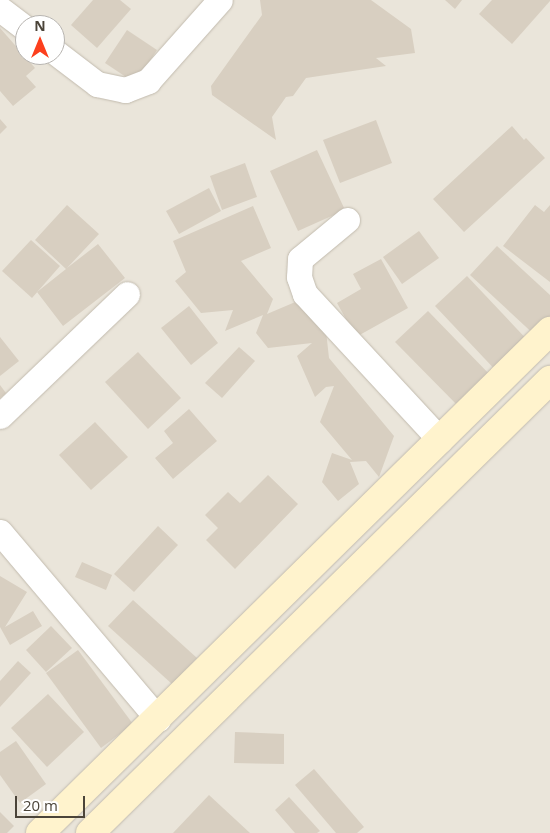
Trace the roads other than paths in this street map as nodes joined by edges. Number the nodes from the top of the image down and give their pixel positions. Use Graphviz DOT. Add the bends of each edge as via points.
graph roads {
  1 [pos="220,0"];
  2 [pos="0,9"];
  3 [pos="15,20"];
  4 [pos="65,60"];
  5 [pos="347,220"];
  6 [pos="127,294"];
  7 [pos="550,331"];
  8 [pos="550,380"];
  9 [pos="0,416"];
  10 [pos="440,440"];
  11 [pos="0,532"];
  12 [pos="158,719"];
  13 [pos="40,833"];
  14 [pos="90,833"];
  1 -- 4 [label="street" via="148,81 125,90 97,84"];
  2 -- 3 [label="street"];
  5 -- 10 [label="street" via="300,259 299,277 305,294"];
  6 -- 9 [label="street"];
  7 -- 10 [label="main road"];
  8 -- 14 [label="main road"];
  10 -- 12 [label="main road"];
  11 -- 12 [label="street"];
  12 -- 13 [label="main road"];
}
